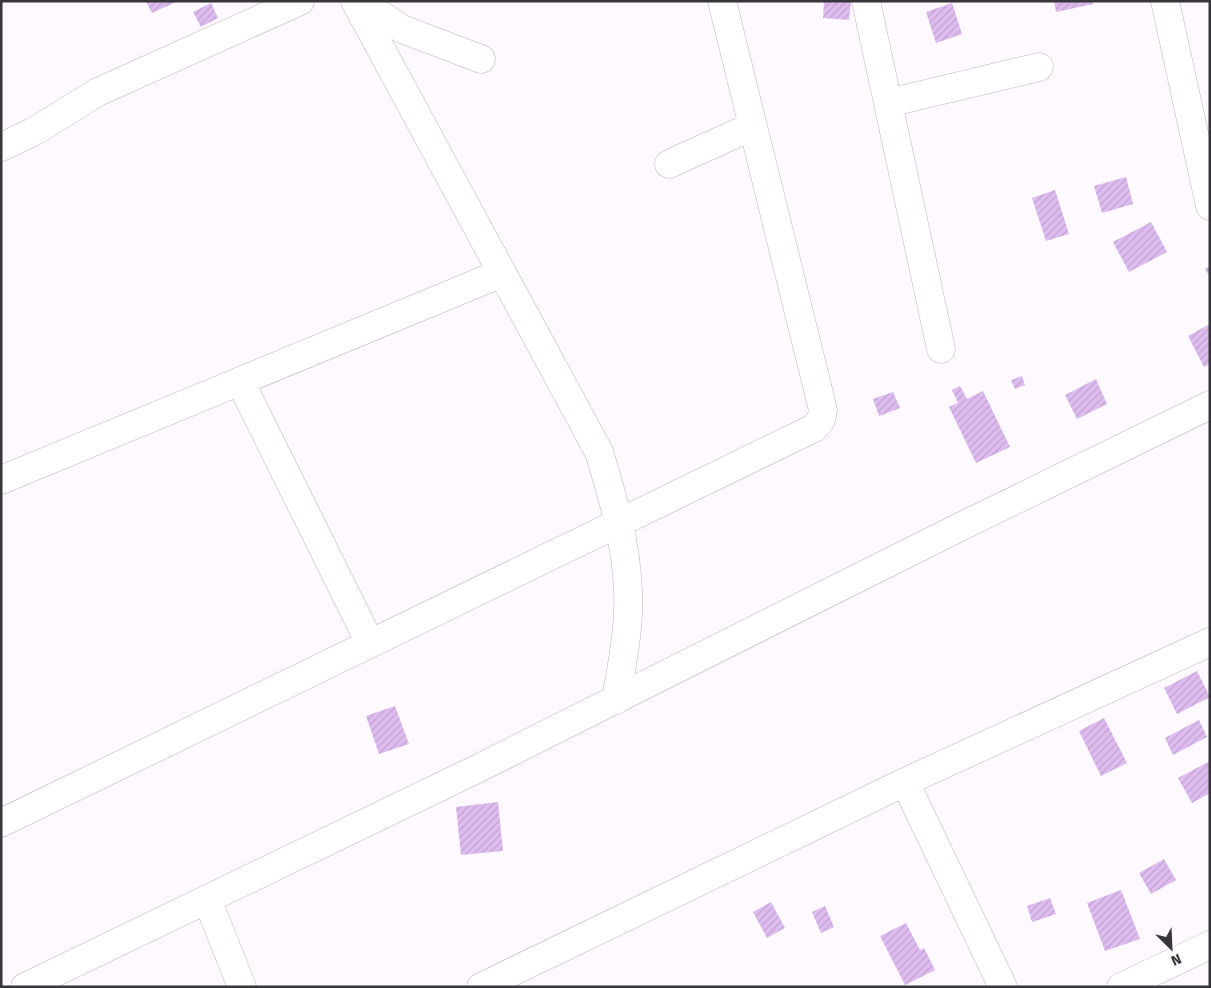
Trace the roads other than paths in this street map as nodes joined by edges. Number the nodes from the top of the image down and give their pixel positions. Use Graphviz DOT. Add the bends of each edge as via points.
graph roads {
  1 [pos="300,1"];
  2 [pos="355,1"];
  3 [pos="360,1"];
  4 [pos="722,1"];
  5 [pos="866,1"];
  6 [pos="1165,1"];
  7 [pos="481,59"];
  8 [pos="1039,67"];
  9 [pos="888,103"];
  10 [pos="754,126"];
  11 [pos="1,148"];
  12 [pos="669,164"];
  13 [pos="1210,206"];
  14 [pos="502,272"];
  15 [pos="941,349"];
  16 [pos="240,381"];
  17 [pos="1210,405"];
  18 [pos="1,480"];
  19 [pos="619,522"];
  20 [pos="1210,642"];
  21 [pos="370,643"];
  22 [pos="616,700"];
  23 [pos="905,782"];
  24 [pos="1,823"];
  25 [pos="207,899"];
  26 [pos="1210,945"];
  27 [pos="524,978"];
  28 [pos="25,987"];
  29 [pos="242,987"];
  30 [pos="481,987"];
  31 [pos="1003,987"];
  32 [pos="1121,987"];
  1 -- 11 [label="street" via="98,92"];
  2 -- 14 [label="street"];
  3 -- 7 [label="street" via="402,29"];
  4 -- 10 [label="street"];
  5 -- 9 [label="street"];
  6 -- 13 [label="street"];
  8 -- 9 [label="street"];
  9 -- 15 [label="street"];
  10 -- 12 [label="street"];
  10 -- 19 [label="street" via="823,410 821,420 814,428"];
  14 -- 16 [label="street"];
  14 -- 19 [label="street" via="599,452"];
  16 -- 18 [label="street"];
  16 -- 21 [label="street"];
  17 -- 22 [label="street"];
  19 -- 21 [label="street"];
  19 -- 22 [label="street" via="628,590 625,645"];
  20 -- 23 [label="street"];
  21 -- 24 [label="street"];
  22 -- 25 [label="street"];
  23 -- 27 [label="street"];
  23 -- 31 [label="street"];
  25 -- 28 [label="street"];
  25 -- 29 [label="street"];
  26 -- 32 [label="street"];
  27 -- 30 [label="street"];
}
